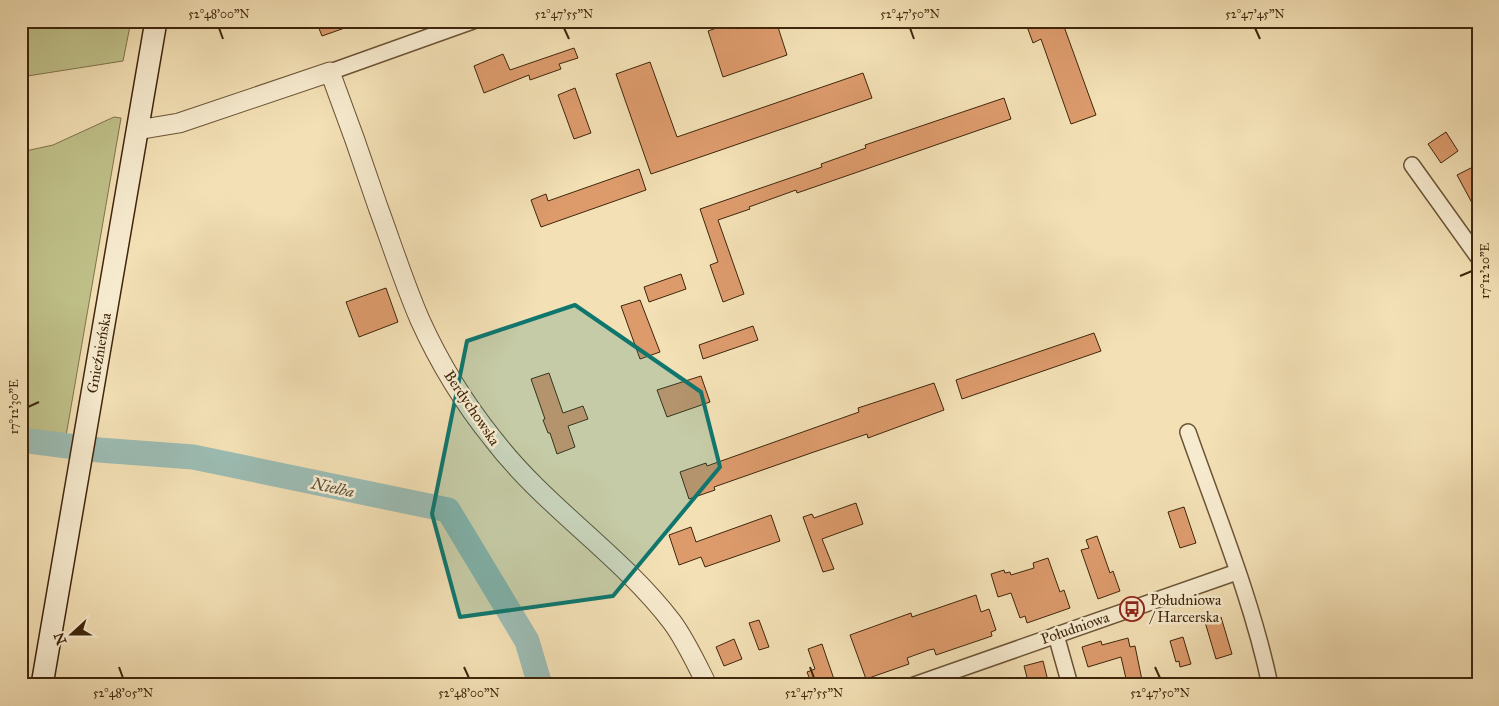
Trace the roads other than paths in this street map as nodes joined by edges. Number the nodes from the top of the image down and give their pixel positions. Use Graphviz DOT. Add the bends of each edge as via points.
graph roads {
  1 [pos="156,21"];
  2 [pos="473,21"];
  3 [pos="330,72"];
  4 [pos="137,130"];
  5 [pos="1412,165"];
  6 [pos="1478,257"];
  7 [pos="1188,432"];
  8 [pos="1237,572"];
  9 [pos="1056,635"];
  10 [pos="38,684"];
  11 [pos="707,685"];
  12 [pos="914,685"];
  13 [pos="1070,685"];
  14 [pos="1270,685"];
  1 -- 4 [label="main road, Gnieźnieńska"];
  2 -- 3 [label="street"];
  3 -- 4 [label="street" via="179,123"];
  3 -- 11 [label="street, Berdychowska" via="406,285 438,356 462,396 491,438 526,479 654,601 678,632"];
  4 -- 10 [label="main road, Gnieźnieńska"];
  5 -- 6 [label="street"];
  7 -- 8 [label="street"];
  8 -- 9 [label="street, Południowa"];
  8 -- 14 [label="street" via="1263,652"];
  9 -- 12 [label="street, Południowa"];
  9 -- 13 [label="street"];
}
